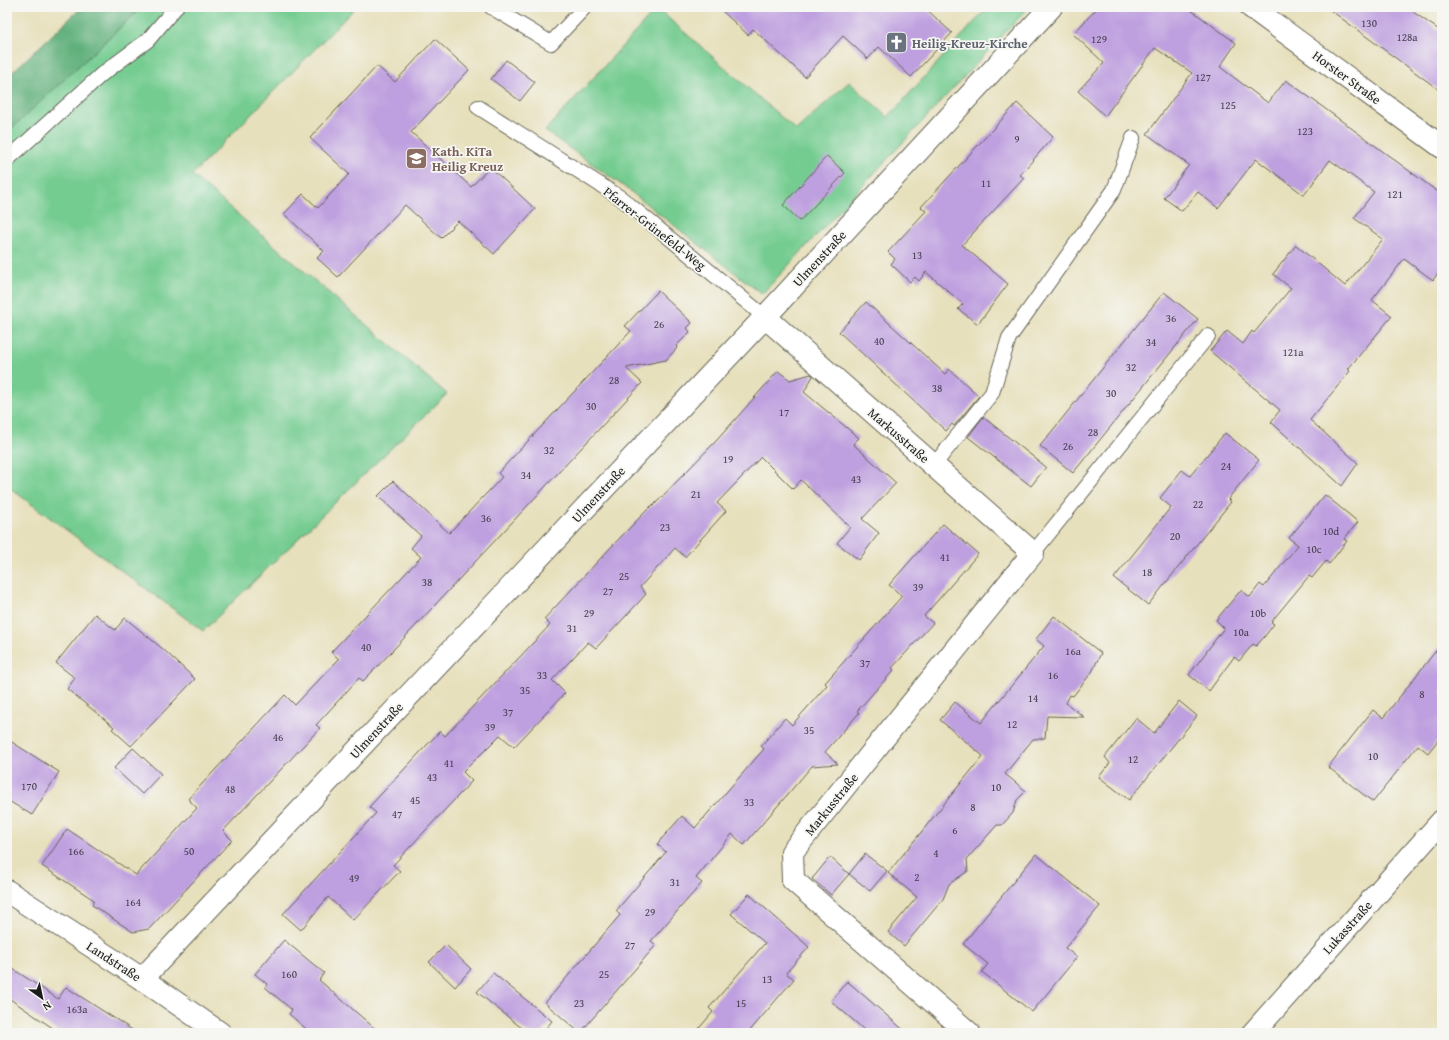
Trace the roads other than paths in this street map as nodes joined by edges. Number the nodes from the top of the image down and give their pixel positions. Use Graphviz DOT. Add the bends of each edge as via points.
graph roads {
  1 [pos="176,7"];
  2 [pos="491,7"];
  3 [pos="585,7"];
  4 [pos="1051,7"];
  5 [pos="1251,7"];
  6 [pos="478,107"];
  7 [pos="1133,138"];
  8 [pos="1442,146"];
  9 [pos="7,160"];
  10 [pos="765,317"];
  11 [pos="1208,336"];
  12 [pos="934,465"];
  13 [pos="1033,553"];
  14 [pos="1442,821"];
  15 [pos="7,891"];
  16 [pos="142,979"];
  17 [pos="210,1029"];
  18 [pos="969,1033"];
  19 [pos="1253,1033"];
  1 -- 9 [label="lane" via="148,40 102,74"];
  2 -- 3 [label="lane" via="551,43"];
  4 -- 10 [label="street, Ulmenstraße"];
  5 -- 8 [label="street, Horster Straße"];
  6 -- 10 [label="lane, Pfarrer-Grünefeld-Weg" via="621,198"];
  7 -- 12 [label="lane" via="1114,190 1009,338 992,393"];
  10 -- 12 [label="street, Markusstraße"];
  10 -- 16 [label="street, Ulmenstraße"];
  11 -- 13 [label="lane, Markusstraße"];
  12 -- 13 [label="street, Markusstraße"];
  13 -- 18 [label="street, Markusstraße" via="792,852 793,880"];
  14 -- 19 [label="street, Lukasstraße"];
  15 -- 16 [label="street, Landstraße"];
  16 -- 17 [label="street, Landstraße"];
}
